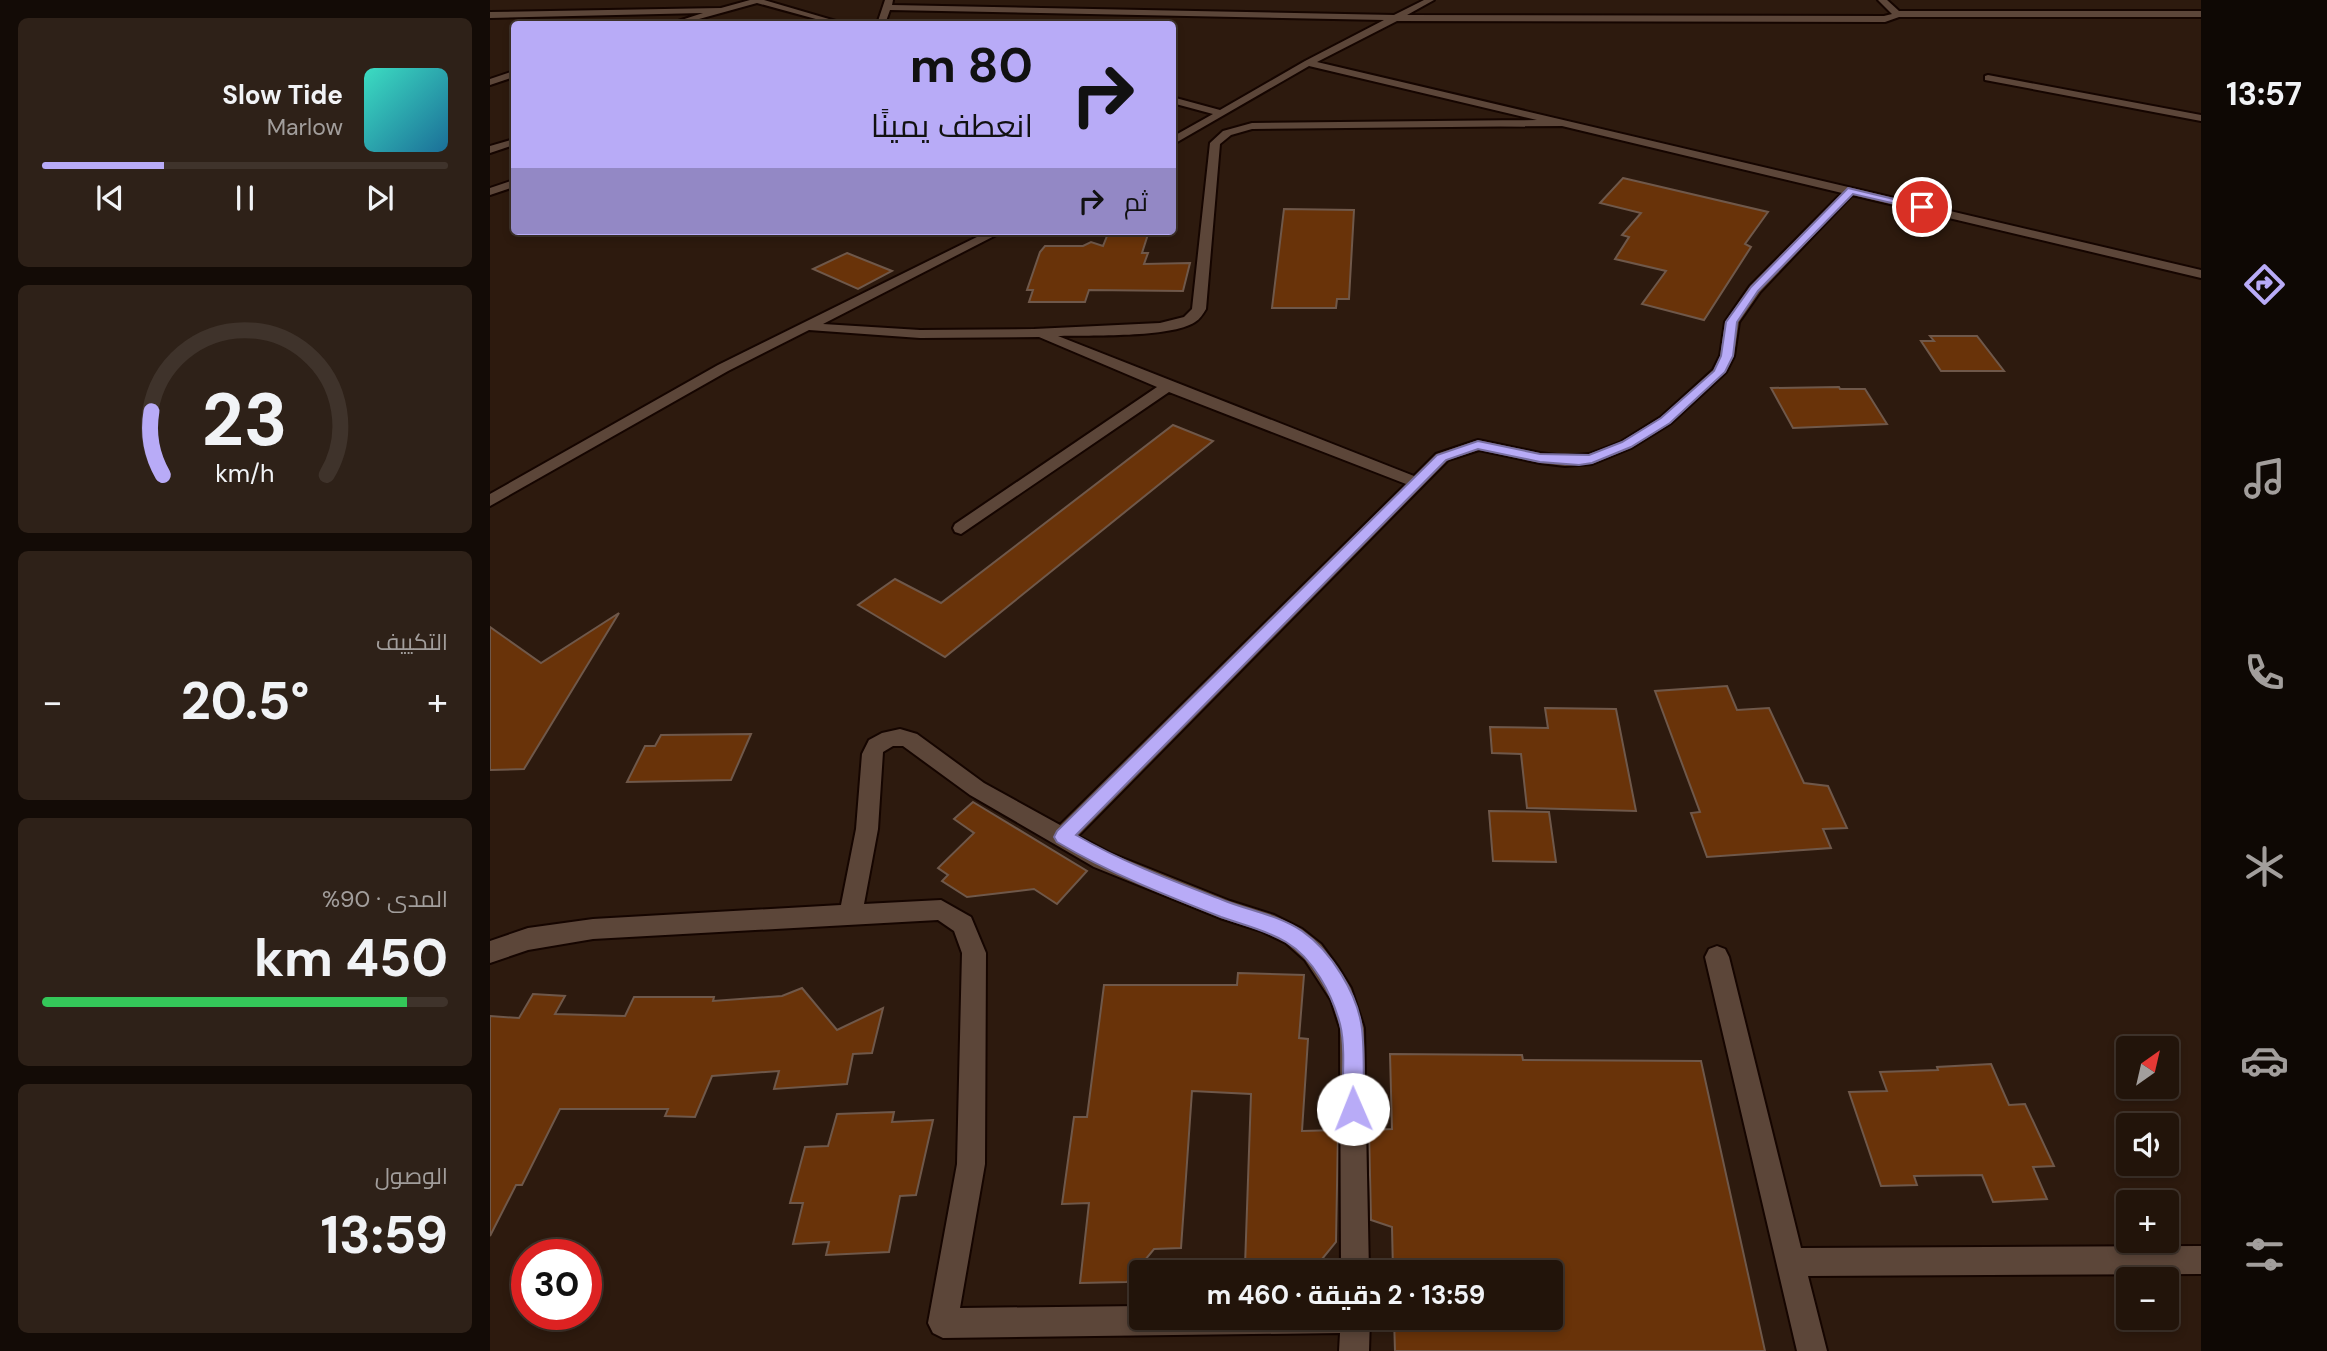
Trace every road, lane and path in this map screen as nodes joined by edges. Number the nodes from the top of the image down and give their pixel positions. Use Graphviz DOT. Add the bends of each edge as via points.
graph roads {
  1 [pos="755,0"];
  2 [pos="1430,0"];
  3 [pos="1882,0"];
  4 [pos="887,3"];
  5 [pos="719,10"];
  6 [pos="1897,14"];
  7 [pos="2201,14"];
  8 [pos="490,15"];
  9 [pos="1395,18"];
  10 [pos="683,21"];
  11 [pos="831,21"];
  12 [pos="882,21"];
  13 [pos="1308,63"];
  14 [pos="511,75"];
  15 [pos="1988,78"];
  16 [pos="490,82"];
  17 [pos="1176,101"];
  18 [pos="1221,114"];
  19 [pos="2201,118"];
  20 [pos="1568,123"];
  21 [pos="1176,140"];
  22 [pos="511,143"];
  23 [pos="490,150"];
  24 [pos="511,184"];
  25 [pos="1851,190"];
  26 [pos="490,192"];
  27 [pos="990,235"];
  28 [pos="2201,274"];
  29 [pos="807,326"];
  30 [pos="1038,333"];
  31 [pos="1168,386"];
  32 [pos="1415,482"];
  33 [pos="490,501"];
  34 [pos="961,528"];
  35 [pos="1063,837"];
  36 [pos="850,917"];
  37 [pos="490,952"];
  38 [pos="1717,957"];
  39 [pos="1355,1260"];
  40 [pos="2201,1260"];
  41 [pos="1790,1262"];
  42 [pos="1129,1321"];
  43 [pos="1355,1330"];
  44 [pos="1354,1351"];
  45 [pos="1812,1351"];
  1 -- 5 [label="street"];
  1 -- 11 [label="street"];
  2 -- 9 [label="street"];
  3 -- 6 [label="street"];
  4 -- 9 [label="street"];
  4 -- 12 [label="street"];
  5 -- 8 [label="street"];
  5 -- 10 [label="street"];
  6 -- 7 [label="street"];
  6 -- 9 [label="street" via="1885,19"];
  9 -- 13 [label="street"];
  13 -- 18 [label="street"];
  13 -- 20 [label="street"];
  14 -- 16 [label="street"];
  15 -- 19 [label="street"];
  17 -- 18 [label="street"];
  18 -- 21 [label="street"];
  20 -- 25 [label="street"];
  20 -- 30 [label="street" via="1236,129 1215,144 1207,248 1195,316 1153,327"];
  22 -- 23 [label="street"];
  24 -- 26 [label="street"];
  25 -- 28 [label="street"];
  25 -- 32 [label="street" via="1755,289 1732,322 1727,356 1719,372 1665,420 1626,445 1579,461 1478,445 1461,449 1442,457"];
  27 -- 29 [label="street"];
  29 -- 30 [label="street" via="857,332"];
  29 -- 33 [label="street" via="723,368"];
  30 -- 31 [label="street"];
  31 -- 32 [label="street"];
  31 -- 34 [label="street"];
  32 -- 35 [label="street"];
  35 -- 36 [label="street" via="977,789 910,740 889,739 872,754 867,829"];
  35 -- 39 [label="street" via="1102,860 1294,936 1329,975 1342,996 1352,1028"];
  36 -- 37 [label="street" via="593,929 528,939"];
  36 -- 42 [label="street" via="942,910 963,924 974,953 971,1164 943,1323"];
  38 -- 41 [label="street"];
  40 -- 41 [label="street"];
  41 -- 45 [label="street"];
  43 -- 44 [label="street"];
}
